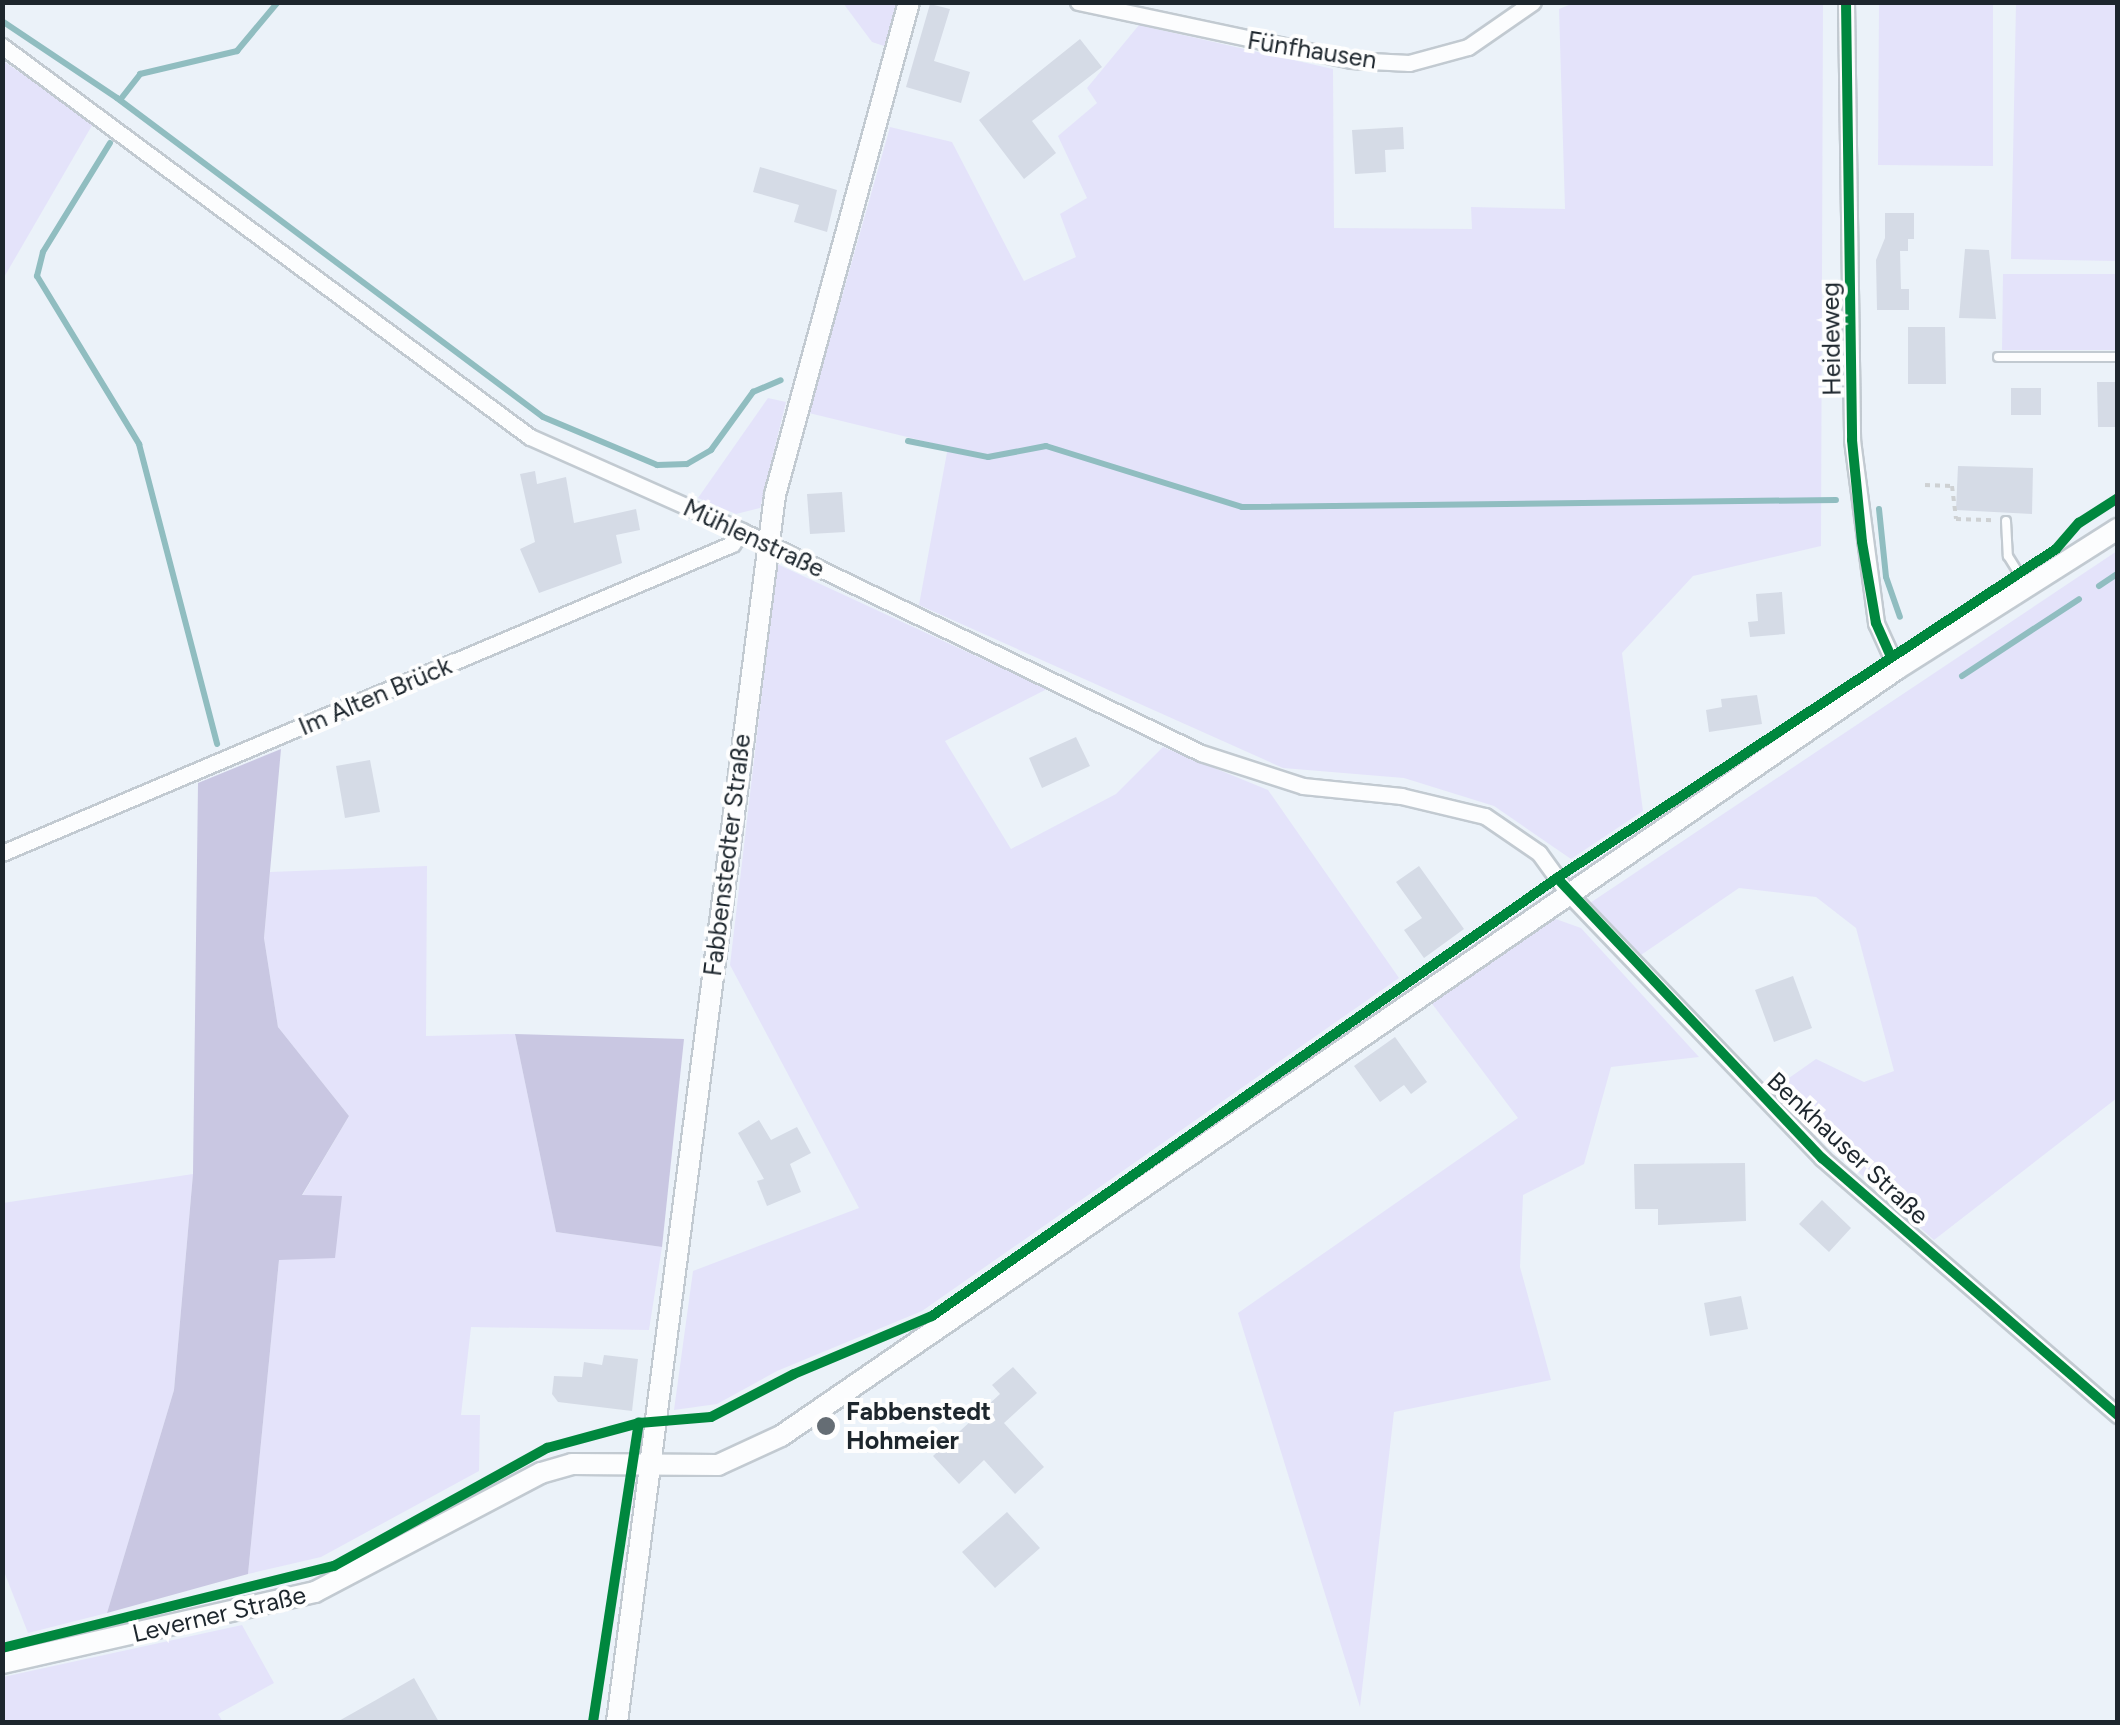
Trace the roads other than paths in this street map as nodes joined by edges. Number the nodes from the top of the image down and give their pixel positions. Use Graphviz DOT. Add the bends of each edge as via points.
graph roads {
  1 [pos="910,2"];
  2 [pos="1078,2"];
  3 [pos="1532,2"];
  4 [pos="1846,2"];
  5 [pos="2,46"];
  6 [pos="1998,357"];
  7 [pos="2118,357"];
  8 [pos="2006,521"];
  9 [pos="2118,529"];
  10 [pos="742,531"];
  11 [pos="767,543"];
  12 [pos="2027,586"];
  13 [pos="1897,669"];
  14 [pos="2,853"];
  15 [pos="1568,893"];
  16 [pos="2118,1416"];
  17 [pos="648,1464"];
  18 [pos="2,1663"];
  19 [pos="617,1722"];
  1 -- 11 [label="street, Fabbenstedter Straße"];
  2 -- 3 [label="street, Fünfhausen" via="1350,60 1408,63 1468,47"];
  4 -- 13 [label="street, Heideweg" via="1858,504 1876,623"];
  5 -- 10 [label="street, Mühlenstraße" via="530,437"];
  6 -- 7 [label="lane"];
  8 -- 12 [label="lane" via="2008,556"];
  9 -- 12 [label="street, Leverner Straße"];
  10 -- 11 [label="street, Mühlenstraße"];
  10 -- 14 [label="street, Im Alten Brück" via="732,544"];
  11 -- 15 [label="street, Mühlenstraße" via="1258,775 1486,816 1539,853"];
  11 -- 17 [label="street, Fabbenstedter Straße"];
  12 -- 13 [label="street, Leverner Straße"];
  13 -- 15 [label="street, Leverner Straße"];
  15 -- 16 [label="street, Benkhauser Straße" via="1822,1158"];
  15 -- 17 [label="street, Leverner Straße" via="781,1436 718,1465"];
  17 -- 18 [label="street, Leverner Straße" via="572,1464 541,1472 315,1592"];
  17 -- 19 [label="street, Fabbenstedter Straße"];
}
